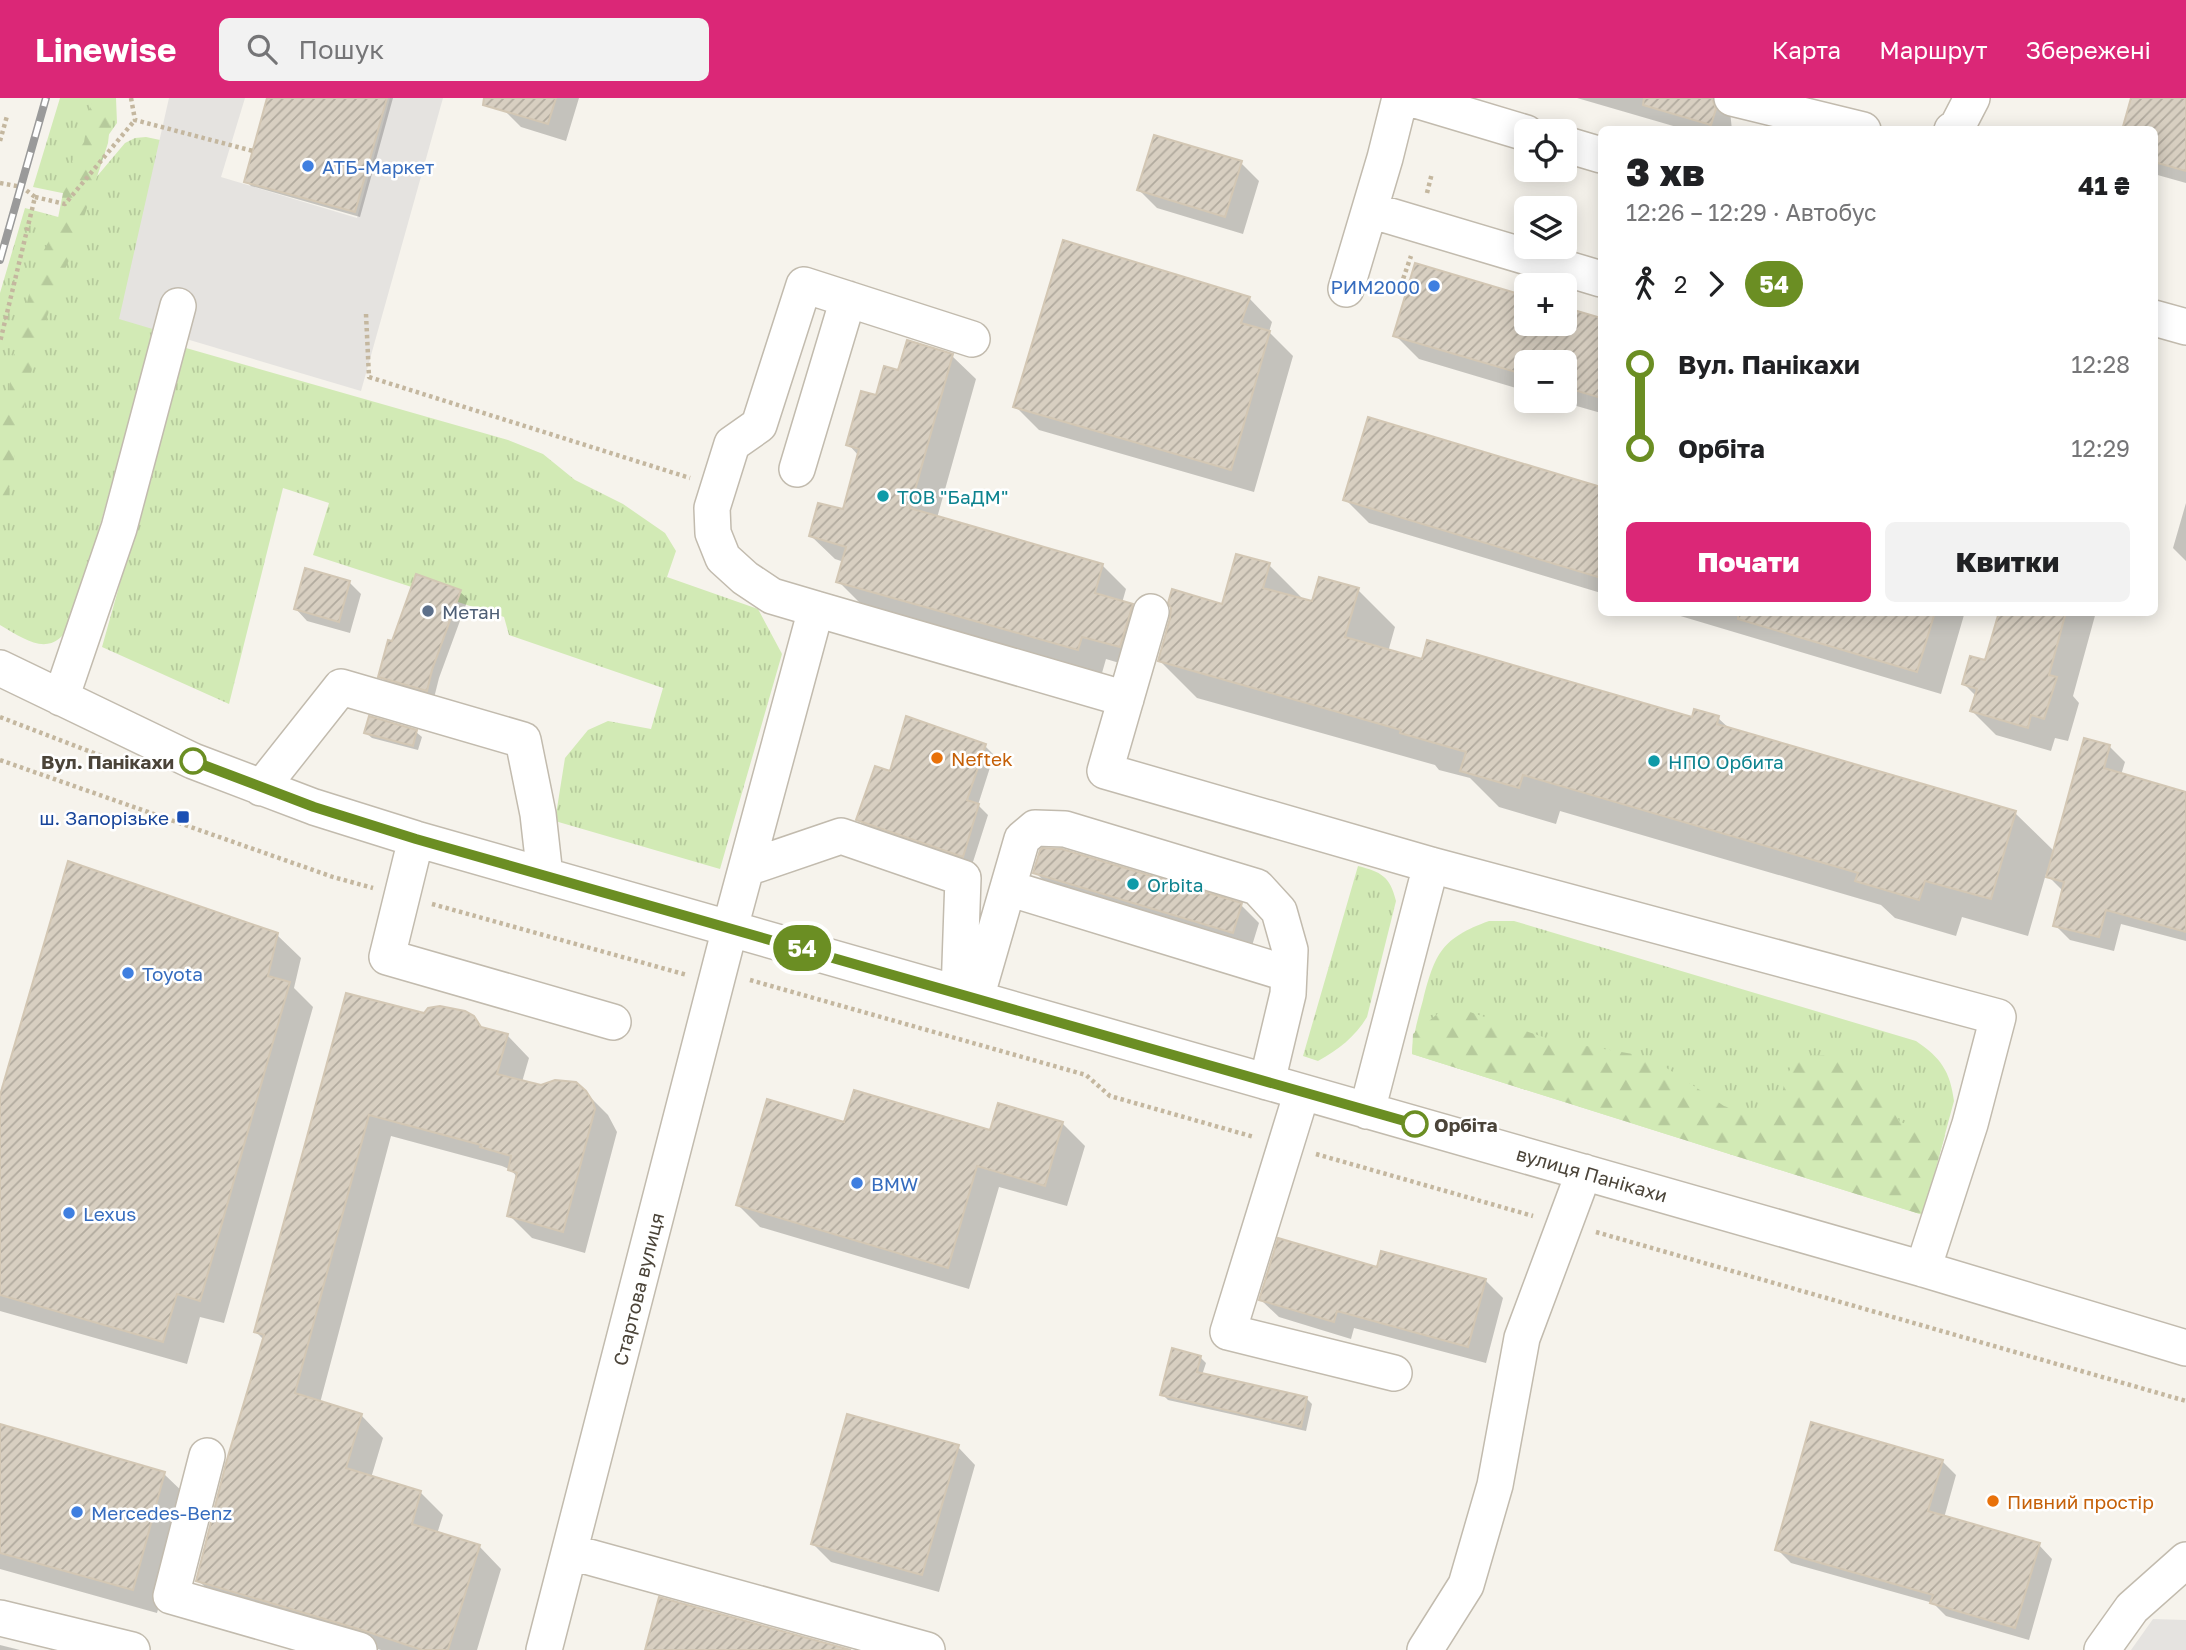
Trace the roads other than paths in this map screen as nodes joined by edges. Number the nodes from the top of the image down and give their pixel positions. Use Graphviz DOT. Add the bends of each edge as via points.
graph roads {
  1 [pos="1401,98"];
  2 [pos="1409,98"];
  3 [pos="1732,98"];
  4 [pos="1972,98"];
  5 [pos="1847,126"];
  6 [pos="1958,126"];
  7 [pos="1514,129"];
  8 [pos="1577,148"];
  9 [pos="1598,154"];
  10 [pos="1370,210"];
  11 [pos="1598,278"];
  12 [pos="1346,289"];
  13 [pos="848,299"];
  14 [pos="178,306"];
  15 [pos="2158,319"];
  16 [pos="2186,327"];
  17 [pos="972,339"];
  18 [pos="797,469"];
  19 [pos="816,609"];
  20 [pos="1151,612"];
  21 [pos="1,670"];
  22 [pos="61,698"];
  23 [pos="1126,699"];
  24 [pos="261,788"];
  25 [pos="416,839"];
  26 [pos="1431,865"];
  27 [pos="747,868"];
  28 [pos="545,876"];
  29 [pos="1008,888"];
  30 [pos="730,928"];
  31 [pos="1289,974"];
  32 [pos="968,996"];
  33 [pos="612,1022"];
  34 [pos="1267,1082"];
  35 [pos="1302,1092"];
  36 [pos="1367,1111"];
  37 [pos="1584,1172"];
  38 [pos="1923,1269"];
  39 [pos="2186,1348"];
  40 [pos="1394,1373"];
  41 [pos="207,1456"];
  42 [pos="570,1552"];
  43 [pos="2186,1560"];
  44 [pos="0,1618"];
  45 [pos="132,1650"];
  46 [pos="359,1650"];
  47 [pos="544,1650"];
  48 [pos="927,1650"];
  49 [pos="1425,1650"];
  50 [pos="2102,1650"];
  1 -- 10 [label="street"];
  2 -- 7 [label="street"];
  3 -- 5 [label="street"];
  4 -- 6 [label="street"];
  8 -- 9 [label="street"];
  10 -- 11 [label="street"];
  10 -- 12 [label="street"];
  13 -- 17 [label="street"];
  13 -- 18 [label="street"];
  13 -- 19 [label="street" via="804,285 759,425 732,444 712,508 713,533 723,558 772,596"];
  14 -- 22 [label="street" via="119,528"];
  15 -- 16 [label="street"];
  19 -- 23 [label="street"];
  19 -- 27 [label="street, Стартова вулиця"];
  20 -- 23 [label="street"];
  21 -- 22 [label="street, вулиця Панікахи"];
  22 -- 24 [label="street, вулиця Панікахи"];
  23 -- 26 [label="street" via="1105,771"];
  24 -- 25 [label="street, вулиця Панікахи"];
  24 -- 28 [label="street" via="341,687 523,740"];
  25 -- 28 [label="street, вулиця Панікахи"];
  25 -- 33 [label="street" via="387,957"];
  26 -- 36 [label="street"];
  26 -- 38 [label="street" via="1998,1017 1970,1124"];
  27 -- 30 [label="street, Стартова вулиця"];
  27 -- 32 [label="street" via="841,836 963,878"];
  28 -- 30 [label="street, вулиця Панікахи"];
  29 -- 31 [label="street"];
  29 -- 31 [label="street" via="1022,839 1035,828 1065,828 1245,883 1257,887 1279,911 1290,950"];
  29 -- 32 [label="street"];
  30 -- 32 [label="street, вулиця Панікахи"];
  30 -- 42 [label="street, Стартова вулиця"];
  31 -- 34 [label="street"];
  32 -- 34 [label="street, вулиця Панікахи"];
  34 -- 35 [label="street, вулиця Панікахи"];
  35 -- 36 [label="street, вулиця Панікахи"];
  35 -- 40 [label="street" via="1228,1332"];
  36 -- 37 [label="street, вулиця Панікахи"];
  37 -- 38 [label="street, вулиця Панікахи"];
  37 -- 49 [label="street" via="1522,1338 1495,1485 1466,1585"];
  38 -- 39 [label="street, вулиця Панікахи"];
  41 -- 46 [label="street" via="171,1596"];
  42 -- 47 [label="street, Стартова вулиця"];
  42 -- 48 [label="street"];
  43 -- 50 [label="street" via="2132,1608"];
  44 -- 45 [label="street"];
}
